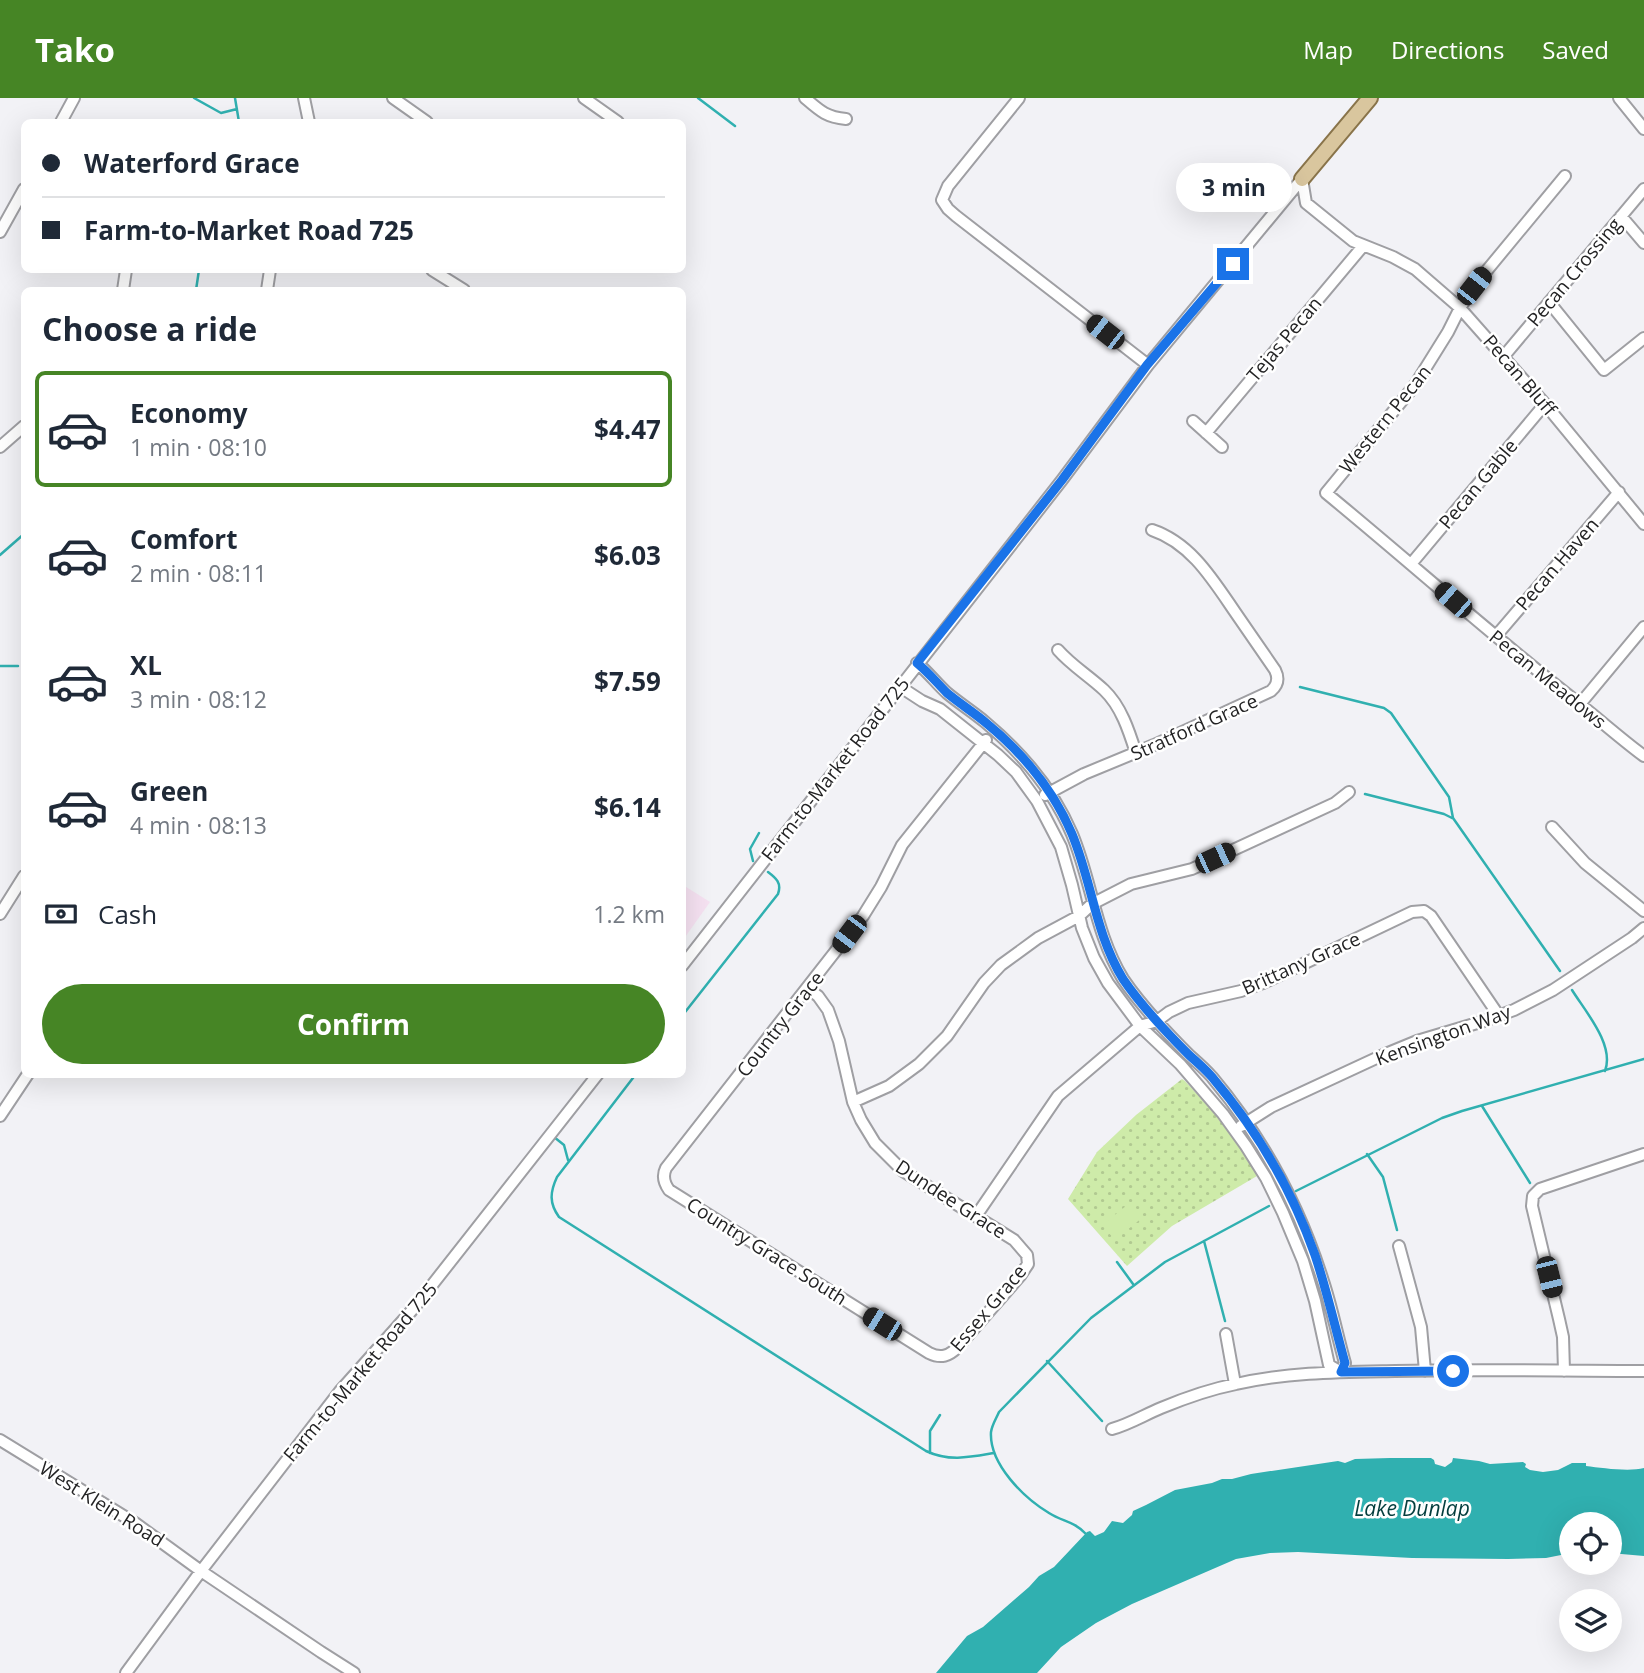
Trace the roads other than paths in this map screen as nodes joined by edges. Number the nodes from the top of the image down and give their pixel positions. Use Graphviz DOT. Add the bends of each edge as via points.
graph roads {
  1 [pos="74,98"];
  2 [pos="304,98"];
  3 [pos="393,98"];
  4 [pos="584,98"];
  5 [pos="805,98"];
  6 [pos="1019,98"];
  7 [pos="1370,98"];
  8 [pos="1619,98"];
  9 [pos="63,119"];
  10 [pos="308,119"];
  11 [pos="423,119"];
  12 [pos="614,119"];
  13 [pos="846,119"];
  14 [pos="1644,129"];
  15 [pos="1565,176"];
  16 [pos="1302,180"];
  17 [pos="1644,189"];
  18 [pos="21,194"];
  19 [pos="1284,203"];
  20 [pos="1306,203"];
  21 [pos="1621,216"];
  22 [pos="0,232"];
  23 [pos="1644,243"];
  24 [pos="1363,246"];
  25 [pos="437,273"];
  26 [pos="459,287"];
  27 [pos="1549,302"];
  28 [pos="1460,308"];
  29 [pos="1644,338"];
  30 [pos="1504,356"];
  31 [pos="1147,365"];
  32 [pos="1545,404"];
  33 [pos="1193,421"];
  34 [pos="21,429"];
  35 [pos="1206,433"];
  36 [pos="0,447"];
  37 [pos="1222,447"];
  38 [pos="1619,492"];
  39 [pos="1326,493"];
  40 [pos="1644,524"];
  41 [pos="1152,530"];
  42 [pos="1411,564"];
  43 [pos="1644,627"];
  44 [pos="1496,636"];
  45 [pos="1058,650"];
  46 [pos="917,663"];
  47 [pos="899,686"];
  48 [pos="945,691"];
  49 [pos="1580,704"];
  50 [pos="934,705"];
  51 [pos="994,730"];
  52 [pos="984,743"];
  53 [pos="1136,753"];
  54 [pos="1644,756"];
  55 [pos="1050,792"];
  56 [pos="1349,792"];
  57 [pos="1037,801"];
  58 [pos="1552,827"];
  59 [pos="21,881"];
  60 [pos="1092,904"];
  61 [pos="1644,911"];
  62 [pos="0,914"];
  63 [pos="1079,916"];
  64 [pos="1644,928"];
  65 [pos="686,961"];
  66 [pos="808,989"];
  67 [pos="1499,1016"];
  68 [pos="1157,1021"];
  69 [pos="1140,1026"];
  70 [pos="25,1078"];
  71 [pos="595,1078"];
  72 [pos="853,1102"];
  73 [pos="0,1116"];
  74 [pos="1247,1122"];
  75 [pos="1235,1130"];
  76 [pos="1644,1154"];
  77 [pos="664,1181"];
  78 [pos="976,1216"];
  79 [pos="1399,1246"];
  80 [pos="1028,1259"];
  81 [pos="1226,1334"];
  82 [pos="946,1356"];
  83 [pos="1425,1371"];
  84 [pos="1564,1371"];
  85 [pos="1644,1371"];
  86 [pos="1341,1372"];
  87 [pos="1235,1384"];
  88 [pos="1112,1429"];
  89 [pos="0,1440"];
  90 [pos="201,1571"];
  91 [pos="126,1673"];
  92 [pos="354,1673"];
  1 -- 9 [label="street"];
  2 -- 10 [label="street"];
  3 -- 11 [label="street"];
  4 -- 12 [label="street"];
  5 -- 13 [label="street" via="823,113"];
  6 -- 31 [label="street" via="948,186 942,200 956,216"];
  7 -- 16 [label="main road"];
  8 -- 14 [label="street"];
  15 -- 28 [label="street, Western Pecan"];
  16 -- 19 [label="street, Farm-to-Market Road 725"];
  16 -- 20 [label="street"];
  17 -- 21 [label="street, Pecan Crossing"];
  18 -- 22 [label="street"];
  19 -- 20 [label="street"];
  19 -- 31 [label="street, Farm-to-Market Road 725"];
  20 -- 24 [label="street, Pecan Bluff"];
  21 -- 23 [label="street"];
  21 -- 27 [label="street, Pecan Crossing"];
  24 -- 28 [label="street, Pecan Bluff" via="1415,269"];
  24 -- 35 [label="street, Tejas Pecan"];
  25 -- 26 [label="street"];
  27 -- 29 [label="street" via="1604,370"];
  27 -- 30 [label="street, Pecan Crossing"];
  28 -- 30 [label="street, Pecan Bluff"];
  28 -- 39 [label="street, Western Pecan" via="1415,385"];
  30 -- 32 [label="street, Pecan Bluff"];
  31 -- 46 [label="street, Farm-to-Market Road 725"];
  32 -- 38 [label="street, Pecan Bluff"];
  32 -- 42 [label="street, Pecan Gable"];
  33 -- 35 [label="street"];
  34 -- 36 [label="street"];
  35 -- 37 [label="street"];
  38 -- 40 [label="street, Pecan Bluff"];
  38 -- 44 [label="street, Pecan Haven"];
  39 -- 42 [label="street, Pecan Meadows"];
  41 -- 53 [label="street, Stratford Grace" via="1177,542 1205,569 1275,670 1278,682 1271,691"];
  42 -- 44 [label="street, Pecan Meadows"];
  43 -- 49 [label="street"];
  44 -- 49 [label="street, Pecan Meadows"];
  45 -- 53 [label="street" via="1111,698"];
  46 -- 47 [label="street, Farm-to-Market Road 725"];
  46 -- 48 [label="street"];
  47 -- 50 [label="street"];
  47 -- 65 [label="street, Farm-to-Market Road 725"];
  48 -- 50 [label="street"];
  48 -- 51 [label="street"];
  49 -- 54 [label="street, Pecan Meadows"];
  50 -- 52 [label="street"];
  51 -- 52 [label="street, Country Grace"];
  51 -- 55 [label="street" via="1027,761"];
  52 -- 57 [label="street" via="1016,772"];
  52 -- 66 [label="street, Country Grace" via="902,845 870,907"];
  53 -- 55 [label="street, Stratford Grace"];
  55 -- 57 [label="street, Stratford Grace"];
  55 -- 60 [label="street" via="1076,845"];
  56 -- 60 [label="street" via="1335,803 1192,870 1131,884"];
  57 -- 63 [label="street" via="1061,847"];
  58 -- 61 [label="street" via="1585,863"];
  59 -- 62 [label="street"];
  60 -- 63 [label="street"];
  60 -- 68 [label="street" via="1116,966"];
  63 -- 69 [label="street" via="1104,977"];
  63 -- 72 [label="street" via="1001,965 919,1064 889,1086"];
  64 -- 67 [label="street, Kensington Way" via="1553,990"];
  66 -- 72 [label="street, Dundee Grace" via="825,1003 831,1017"];
  66 -- 77 [label="street, Country Grace" via="666,1168"];
  67 -- 68 [label="street, Brittany Grace" via="1424,911 1412,912 1252,988 1188,1003"];
  67 -- 74 [label="street, Kensington Way" via="1383,1055"];
  68 -- 69 [label="street, Brittany Grace"];
  68 -- 74 [label="street" via="1210,1074"];
  69 -- 75 [label="street" via="1180,1064"];
  69 -- 78 [label="street, Brittany Grace" via="1058,1096"];
  70 -- 73 [label="street"];
  71 -- 90 [label="street, Farm-to-Market Road 725" via="414,1308 340,1391"];
  72 -- 78 [label="street, Dundee Grace" via="868,1132 892,1161"];
  74 -- 75 [label="street, Kensington Way"];
  74 -- 86 [label="street" via="1279,1171 1307,1233 1345,1363"];
  75 -- 86 [label="street" via="1261,1168 1287,1221 1315,1301 1329,1365"];
  76 -- 84 [label="street" via="1540,1189 1533,1196 1563,1337"];
  77 -- 82 [label="street, Country Grace South" via="669,1189 929,1353"];
  78 -- 80 [label="street, Dundee Grace" via="1014,1240"];
  79 -- 83 [label="street" via="1421,1327"];
  80 -- 82 [label="street, Essex Grace" via="1020,1276"];
  81 -- 87 [label="street"];
  83 -- 84 [label="street"];
  83 -- 86 [label="street"];
  84 -- 85 [label="street"];
  86 -- 87 [label="street"];
  87 -- 88 [label="street"];
  89 -- 90 [label="street, West Klein Road" via="135,1523"];
  90 -- 91 [label="street, Farm-to-Market Road 725"];
  90 -- 92 [label="street, West Klein Road"];
}
